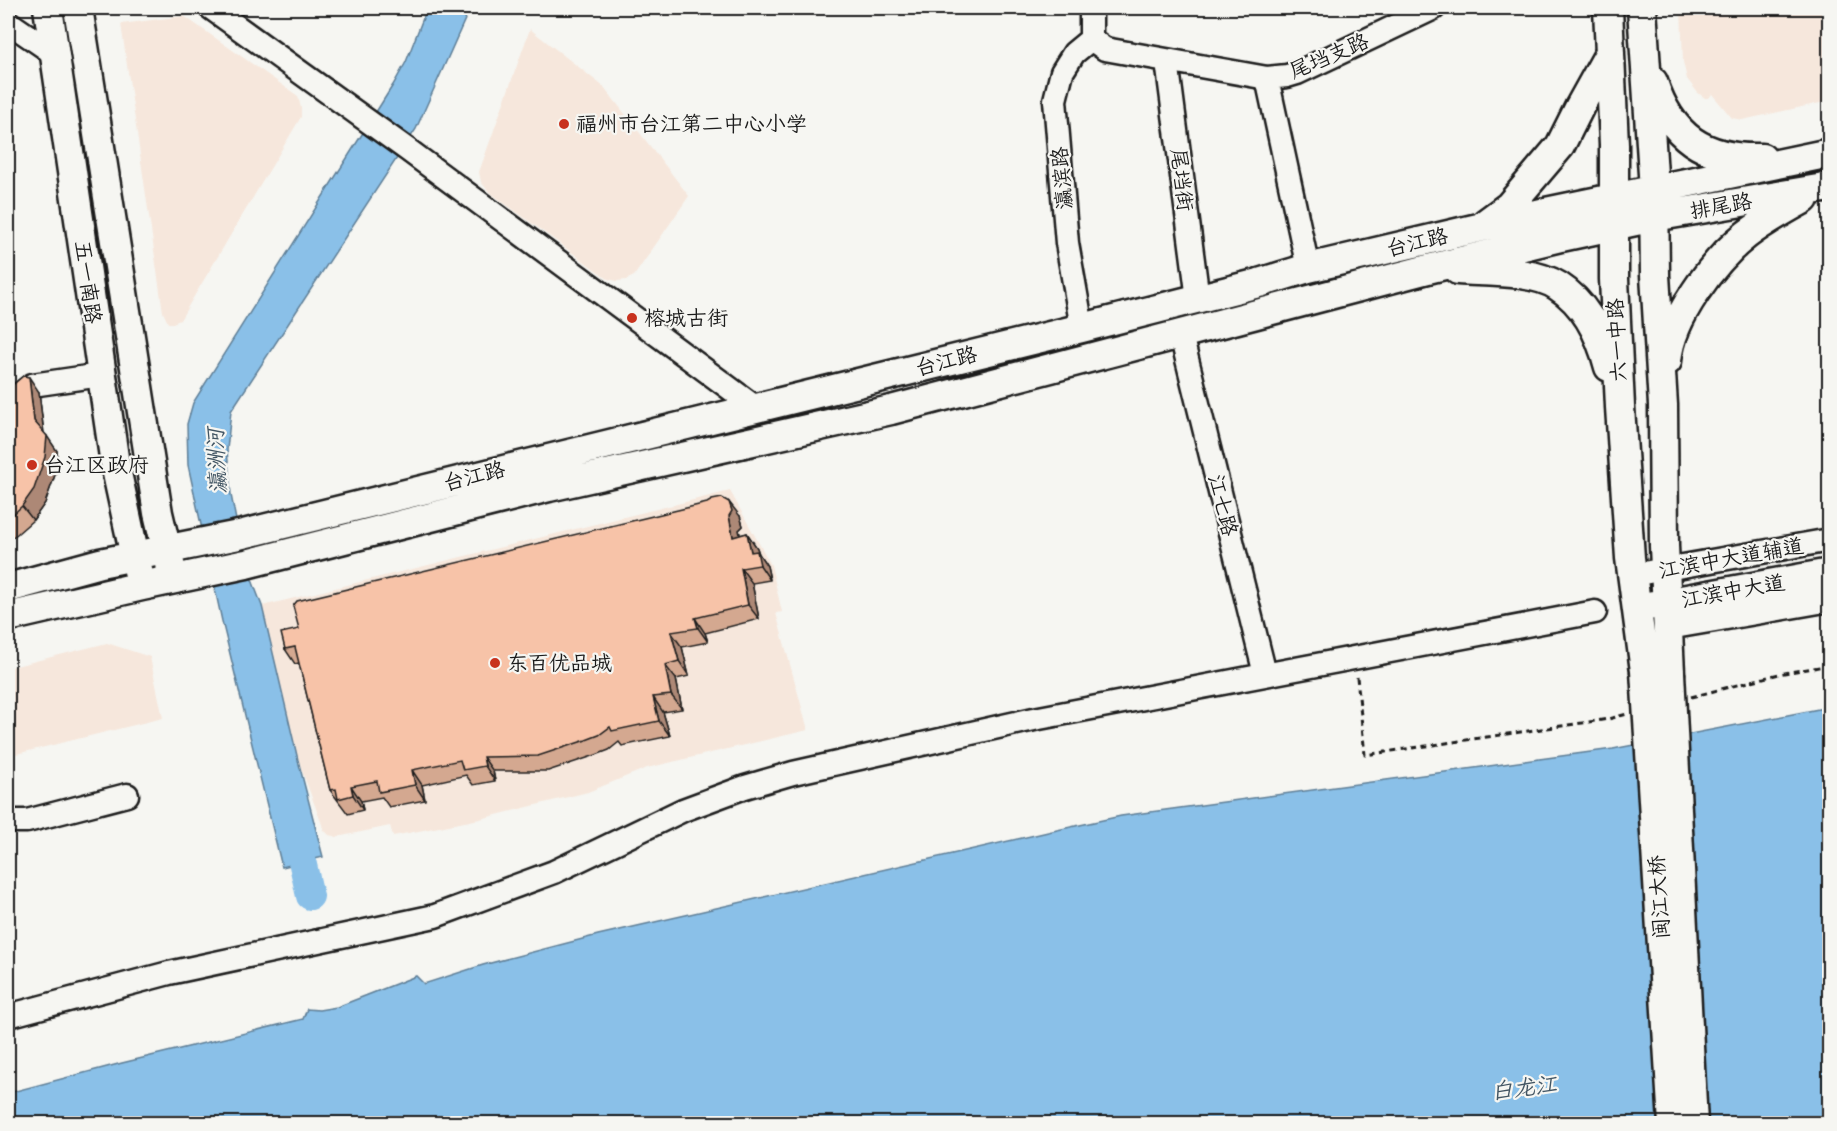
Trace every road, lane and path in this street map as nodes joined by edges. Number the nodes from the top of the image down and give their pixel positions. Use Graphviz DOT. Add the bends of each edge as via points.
graph roads {
  1 [pos="48,8"];
  2 [pos="78,8"];
  3 [pos="211,8"];
  4 [pos="1090,8"];
  5 [pos="1434,8"];
  6 [pos="1608,8"];
  7 [pos="1642,8"];
  8 [pos="1398,17"];
  9 [pos="8,22"];
  10 [pos="1091,39"];
  11 [pos="1611,52"];
  12 [pos="56,55"];
  13 [pos="1645,55"];
  14 [pos="1167,61"];
  15 [pos="1267,78"];
  16 [pos="1824,154"];
  17 [pos="1826,188"];
  18 [pos="1614,197"];
  19 [pos="1654,204"];
  20 [pos="1613,226"];
  21 [pos="1464,231"];
  22 [pos="1308,268"];
  23 [pos="1428,268"];
  24 [pos="1198,299"];
  25 [pos="1082,328"];
  26 [pos="1181,335"];
  27 [pos="101,375"];
  28 [pos="8,404"];
  29 [pos="1663,405"];
  30 [pos="1620,406"];
  31 [pos="755,407"];
  32 [pos="1830,540"];
  33 [pos="167,549"];
  34 [pos="134,556"];
  35 [pos="1665,558"];
  36 [pos="1830,573"];
  37 [pos="1632,575"];
  38 [pos="174,579"];
  39 [pos="142,586"];
  40 [pos="8,588"];
  41 [pos="1830,597"];
  42 [pos="1637,608"];
  43 [pos="1595,612"];
  44 [pos="1667,614"];
  45 [pos="8,617"];
  46 [pos="1355,659"];
  47 [pos="1830,665"];
  48 [pos="1657,672"];
  49 [pos="1265,675"];
  50 [pos="1688,698"];
  51 [pos="1631,713"];
  52 [pos="127,795"];
  53 [pos="8,821"];
  54 [pos="8,1016"];
  55 [pos="1673,1124"];
  56 [pos="1693,1124"];
  1 -- 12 [label="main road, 五一南路"];
  2 -- 33 [label="main road, 五一南路" via="158,513"];
  3 -- 31 [label="street"];
  4 -- 10 [label="street"];
  5 -- 8 [label="street, 尾垱支路"];
  6 -- 11 [label="main road, 六一中路"];
  7 -- 13 [label="main road, 六一中路"];
  8 -- 15 [label="street, 尾垱支路" via="1297,73"];
  9 -- 12 [label="street"];
  10 -- 14 [label="street, 尾垱支路" via="1112,51"];
  10 -- 25 [label="street, 瀛滨路" via="1074,52 1062,72 1055,100 1067,243"];
  11 -- 18 [label="main road, 六一中路"];
  11 -- 21 [label="main road" via="1560,146 1538,174 1509,206"];
  12 -- 27 [label="main road, 五一南路"];
  13 -- 16 [label="main road" via="1654,86 1670,117 1688,138 1706,150 1735,157"];
  13 -- 19 [label="main road, 六一中路"];
  14 -- 15 [label="street, 尾垱支路"];
  14 -- 24 [label="street, 尾垱街"];
  15 -- 22 [label="street"];
  16 -- 19 [label="main road, 排尾路"];
  17 -- 19 [label="main road, 排尾路"];
  17 -- 29 [label="main road" via="1745,236 1711,273 1685,310 1668,347"];
  18 -- 19 [label="main road, 台江路"];
  18 -- 20 [label="main road, 六一中路"];
  18 -- 21 [label="main road, 台江路"];
  19 -- 20 [label="main road, 排尾路"];
  19 -- 29 [label="main road, 六一中路"];
  20 -- 23 [label="main road, 台江路"];
  20 -- 30 [label="main road, 六一中路"];
  21 -- 22 [label="main road, 台江路"];
  22 -- 24 [label="main road, 台江路"];
  23 -- 26 [label="main road, 台江路"];
  23 -- 30 [label="main road" via="1523,275 1558,286 1594,325"];
  24 -- 25 [label="main road, 台江路"];
  25 -- 31 [label="main road, 台江路"];
  26 -- 38 [label="main road, 台江路" via="891,410 549,487"];
  26 -- 49 [label="street, 江七路"];
  27 -- 28 [label="street" via="32,385"];
  27 -- 34 [label="main road, 五一南路"];
  29 -- 35 [label="main road, 六一中路"];
  30 -- 37 [label="main road, 六一中路"];
  31 -- 33 [label="main road, 台江路" via="239,535"];
  32 -- 35 [label="street, 江滨中大道辅道"];
  33 -- 34 [label="main road"];
  33 -- 38 [label="main road, 五一南路"];
  34 -- 39 [label="main road, 五一南路"];
  34 -- 40 [label="main road"];
  35 -- 37 [label="street, 江滨中大道辅道"];
  35 -- 44 [label="main road, 六一中路"];
  36 -- 44 [label="main road, 江滨中大道"];
  37 -- 42 [label="main road, 六一中路"];
  38 -- 39 [label="main road"];
  39 -- 45 [label="main road"];
  41 -- 44 [label="main road, 江滨中大道"];
  42 -- 44 [label="main road, 江滨中大道"];
  42 -- 48 [label="main road, 六一中路"];
  43 -- 46 [label="street"];
  44 -- 48 [label="main road, 六一中路"];
  46 -- 49 [label="street"];
  46 -- 51 [label="path" via="1365,755"];
  47 -- 50 [label="path"];
  48 -- 55 [label="main road, 闽江大桥, bridge"];
  48 -- 56 [label="main road, 闽江大桥, bridge"];
  49 -- 54 [label="street" via="1022,722 794,773 683,810 554,872 435,916 169,973"];
  52 -- 53 [label="street" via="27,822"];
}
